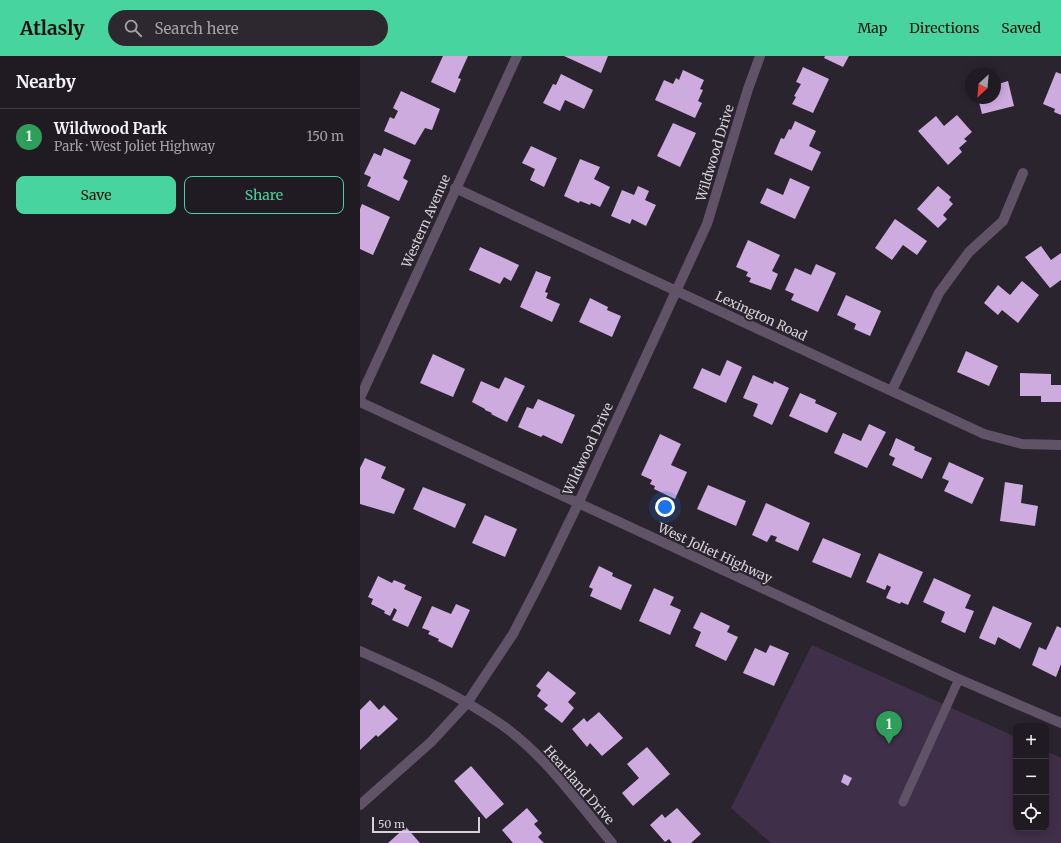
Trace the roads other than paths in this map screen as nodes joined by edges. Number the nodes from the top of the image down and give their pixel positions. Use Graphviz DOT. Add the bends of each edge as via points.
graph roads {
  1 [pos="517,56"];
  2 [pos="760,56"];
  3 [pos="1023,173"];
  4 [pos="455,188"];
  5 [pos="676,291"];
  6 [pos="892,390"];
  7 [pos="360,398"];
  8 [pos="360,402"];
  9 [pos="1061,445"];
  10 [pos="578,504"];
  11 [pos="360,651"];
  12 [pos="959,679"];
  13 [pos="467,703"];
  14 [pos="1061,723"];
  15 [pos="903,802"];
  16 [pos="360,805"];
  17 [pos="612,843"];
  1 -- 4 [label="street, Western Avenue"];
  2 -- 5 [label="street, Wildwood Drive" via="706,224"];
  3 -- 6 [label="street" via="1003,221 969,252 939,293"];
  4 -- 5 [label="street, Lexington Road"];
  4 -- 7 [label="street, Western Avenue"];
  5 -- 6 [label="street, Lexington Road"];
  5 -- 10 [label="street, Wildwood Drive"];
  6 -- 9 [label="street, Lexington Road" via="984,434 1022,444"];
  8 -- 10 [label="street, West Joliet Highway"];
  10 -- 12 [label="street, West Joliet Highway"];
  10 -- 13 [label="street, Wildwood Drive" via="513,634"];
  11 -- 13 [label="street, Heartland Drive" via="438,686"];
  12 -- 14 [label="street, West Joliet Highway"];
  12 -- 15 [label="lane"];
  13 -- 16 [label="street, Wildwood Drive" via="431,742"];
  13 -- 17 [label="street, Heartland Drive" via="503,726 545,764"];
}
